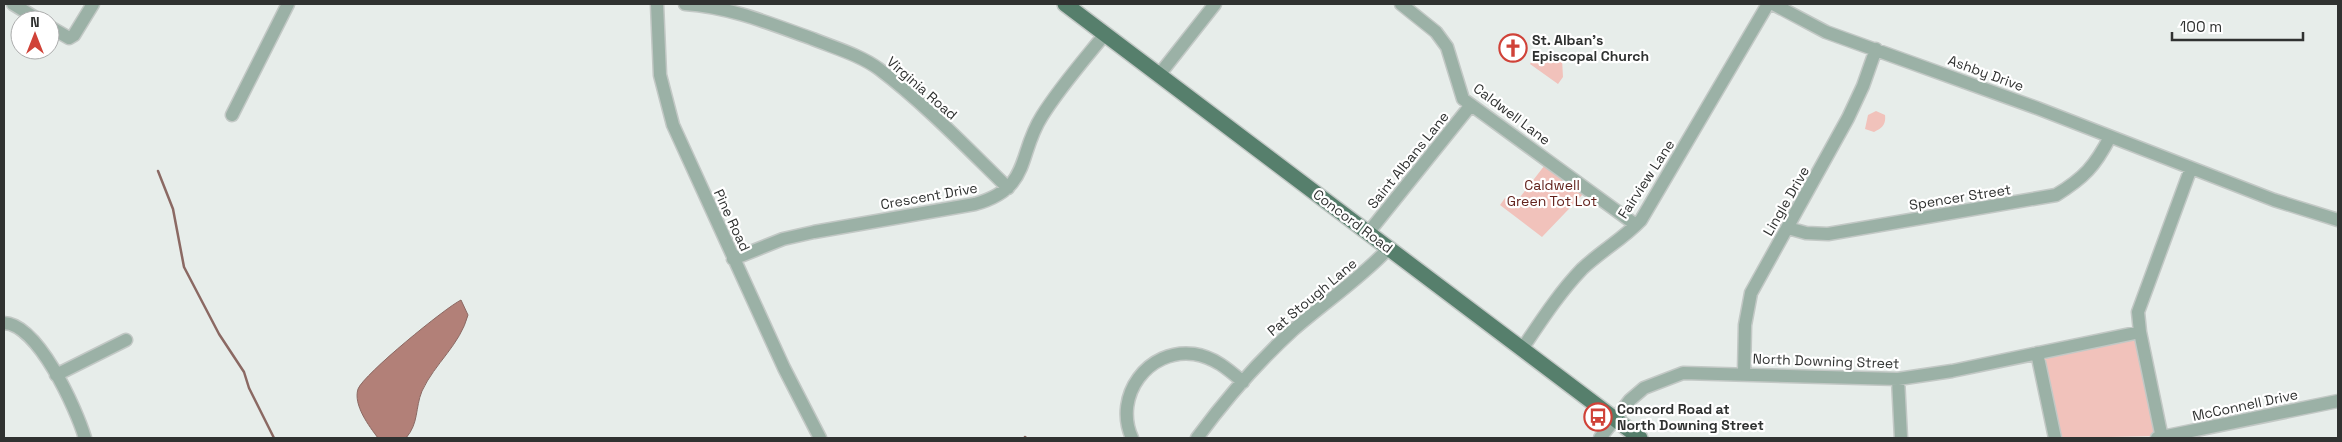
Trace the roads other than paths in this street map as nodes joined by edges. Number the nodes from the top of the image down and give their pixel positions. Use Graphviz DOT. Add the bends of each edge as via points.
graph roads {
  1 [pos="93,4"];
  2 [pos="288,4"];
  3 [pos="657,4"];
  4 [pos="686,4"];
  5 [pos="1065,4"];
  6 [pos="1215,4"];
  7 [pos="1401,4"];
  8 [pos="1768,4"];
  9 [pos="1773,4"];
  10 [pos="60,33"];
  11 [pos="1105,34"];
  12 [pos="1876,49"];
  13 [pos="1159,75"];
  14 [pos="1471,105"];
  15 [pos="232,115"];
  16 [pos="2110,137"];
  17 [pos="2191,168"];
  18 [pos="1008,188"];
  19 [pos="2338,220"];
  20 [pos="1636,225"];
  21 [pos="1788,228"];
  22 [pos="1368,233"];
  23 [pos="1389,248"];
  24 [pos="734,258"];
  25 [pos="4,323"];
  26 [pos="2140,332"];
  27 [pos="126,340"];
  28 [pos="1522,349"];
  29 [pos="2037,353"];
  30 [pos="1744,373"];
  31 [pos="56,375"];
  32 [pos="1898,379"];
  33 [pos="1244,382"];
  34 [pos="2338,401"];
  35 [pos="1614,419"];
  36 [pos="86,438"];
  37 [pos="820,438"];
  38 [pos="1132,438"];
  39 [pos="1197,438"];
  40 [pos="1600,438"];
  41 [pos="1640,438"];
  42 [pos="1901,438"];
  43 [pos="2055,438"];
  44 [pos="2160,438"];
  1 -- 10 [label="street" via="74,34 69,38"];
  2 -- 15 [label="street"];
  3 -- 24 [label="street, Pine Road" via="660,75 669,116"];
  4 -- 18 [label="street, Virginia Road" via="719,8 755,18 872,64 910,95"];
  5 -- 11 [label="main road, Concord Road"];
  6 -- 13 [label="street"];
  7 -- 14 [label="street, Caldwell Lane" via="1442,39 1451,55 1460,94"];
  8 -- 20 [label="street, Fairview Lane" via="1653,202"];
  9 -- 12 [label="street, Ashby Drive" via="1808,24"];
  11 -- 13 [label="main road, Concord Road"];
  11 -- 18 [label="street, Crescent Drive" via="1043,115 1031,138 1022,169"];
  12 -- 16 [label="street, Ashby Drive"];
  12 -- 21 [label="street, Lingle Drive" via="1848,118"];
  13 -- 22 [label="main road, Concord Road"];
  14 -- 20 [label="street, Caldwell Lane"];
  14 -- 22 [label="street, Saint Albans Lane"];
  16 -- 17 [label="street, Ashby Drive"];
  16 -- 21 [label="street, Spencer Street" via="2089,171 2056,194 1828,234"];
  17 -- 19 [label="street, Ashby Drive"];
  17 -- 26 [label="street" via="2140,301"];
  18 -- 24 [label="street, Crescent Drive" via="989,200 975,204 814,232"];
  20 -- 28 [label="street, Fairview Lane" via="1582,270"];
  21 -- 30 [label="street, Lingle Drive" via="1751,292 1745,325"];
  22 -- 23 [label="main road, Concord Road"];
  23 -- 28 [label="main road, Concord Road"];
  23 -- 33 [label="street, Pat Stough Lane" via="1354,282 1288,335"];
  24 -- 37 [label="street, Pine Road"];
  25 -- 31 [label="street" via="16,325 29,335"];
  26 -- 29 [label="street, North Downing Street"];
  26 -- 44 [label="street"];
  27 -- 31 [label="street"];
  28 -- 35 [label="main road, Concord Road"];
  29 -- 32 [label="street, North Downing Street"];
  29 -- 43 [label="street"];
  30 -- 32 [label="street, North Downing Street"];
  30 -- 35 [label="street, North Downing Street" via="1700,372 1671,376 1644,388"];
  31 -- 36 [label="street"];
  32 -- 42 [label="street"];
  33 -- 38 [label="street" via="1216,360 1206,357 1182,353 1158,360 1132,386 1127,411"];
  33 -- 39 [label="street, Pat Stough Lane"];
  34 -- 44 [label="street, McConnell Drive"];
  35 -- 40 [label="street, North Downing Street"];
  35 -- 41 [label="main road, Concord Road"];
}
